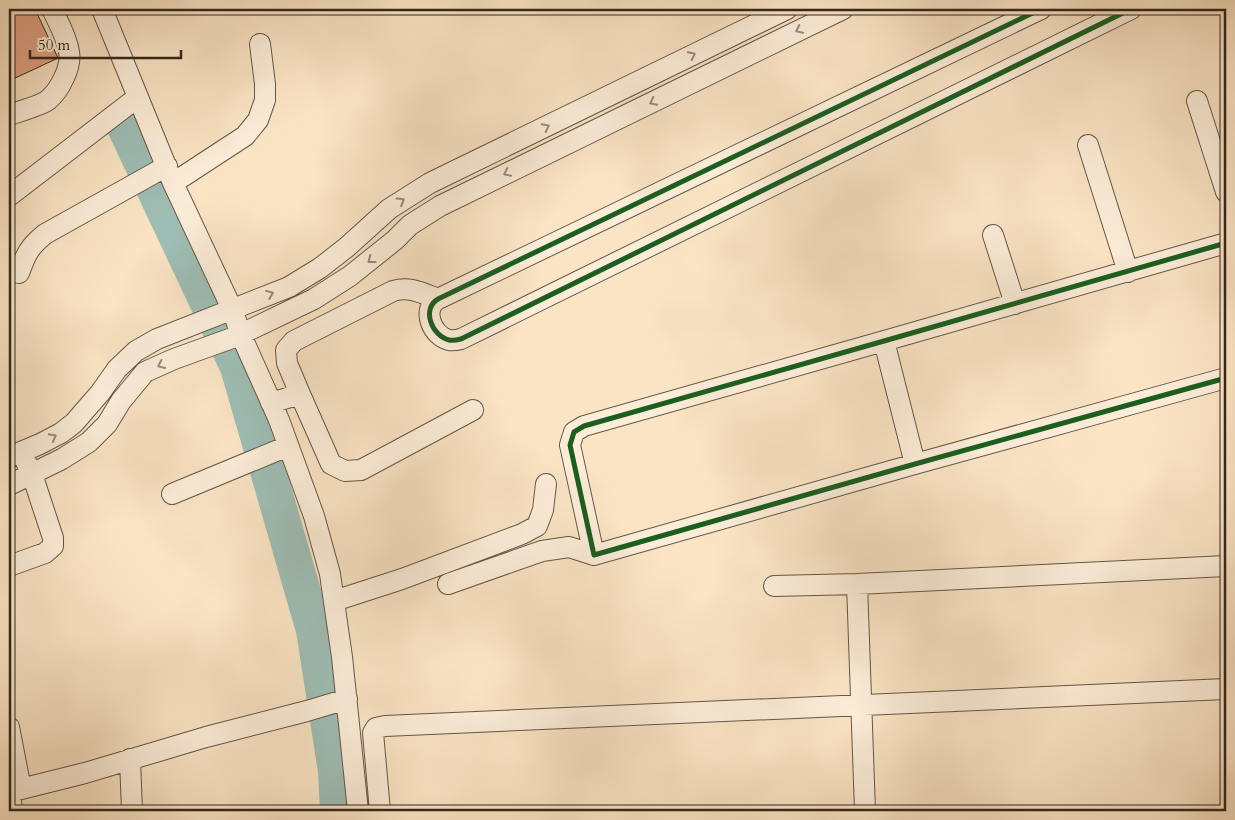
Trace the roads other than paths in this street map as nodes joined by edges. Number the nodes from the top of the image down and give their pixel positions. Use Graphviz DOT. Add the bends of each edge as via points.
graph roads {
  1 [pos="52,9"];
  2 [pos="102,9"];
  3 [pos="787,9"];
  4 [pos="843,9"];
  5 [pos="1042,9"];
  6 [pos="1131,9"];
  7 [pos="260,44"];
  8 [pos="138,98"];
  9 [pos="1197,101"];
  10 [pos="9,115"];
  11 [pos="1088,145"];
  12 [pos="158,176"];
  13 [pos="1226,192"];
  14 [pos="9,196"];
  15 [pos="993,235"];
  16 [pos="1226,243"];
  17 [pos="1128,272"];
  18 [pos="19,273"];
  19 [pos="438,299"];
  20 [pos="1015,304"];
  21 [pos="228,311"];
  22 [pos="238,336"];
  23 [pos="884,342"];
  24 [pos="1226,378"];
  25 [pos="300,394"];
  26 [pos="271,403"];
  27 [pos="474,410"];
  28 [pos="15,454"];
  29 [pos="270,454"];
  30 [pos="915,464"];
  31 [pos="32,474"];
  32 [pos="9,484"];
  33 [pos="546,484"];
  34 [pos="172,494"];
  35 [pos="594,555"];
  36 [pos="9,566"];
  37 [pos="1226,566"];
  38 [pos="448,584"];
  39 [pos="857,584"];
  40 [pos="774,586"];
  41 [pos="334,601"];
  42 [pos="1226,689"];
  43 [pos="342,700"];
  44 [pos="861,705"];
  45 [pos="9,727"];
  46 [pos="130,759"];
  47 [pos="13,796"];
  48 [pos="132,811"];
  49 [pos="358,811"];
  50 [pos="380,811"];
  51 [pos="865,811"];
  1 -- 10 [label="street" via="70,53 63,81 48,100"];
  2 -- 8 [label="street"];
  21 -- 3 [label="street, one-way" via="289,286 320,268 389,209 430,184"];
  4 -- 22 [label="street, one-way" via="440,206 410,225 350,276 314,299"];
  5 -- 19 [label="street"];
  6 -- 19 [label="street" via="461,339 451,341 444,338 429,320 430,308"];
  7 -- 12 [label="street" via="265,100 258,120 245,136"];
  8 -- 12 [label="street"];
  8 -- 14 [label="street"];
  9 -- 13 [label="street"];
  11 -- 17 [label="street"];
  12 -- 18 [label="street" via="45,234 26,254"];
  12 -- 21 [label="street"];
  15 -- 20 [label="street"];
  16 -- 17 [label="street"];
  17 -- 20 [label="street"];
  19 -- 25 [label="street" via="404,288 393,291 294,342 286,350 287,362"];
  20 -- 23 [label="street"];
  21 -- 22 [label="street"];
  28 -- 21 [label="street, one-way" via="74,424 117,369 136,352 157,339"];
  22 -- 26 [label="street"];
  22 -- 31 [label="street, one-way" via="174,358 145,372 107,424 89,442"];
  23 -- 30 [label="street"];
  23 -- 35 [label="street" via="584,426 574,432 570,445"];
  24 -- 30 [label="street"];
  25 -- 26 [label="street"];
  25 -- 27 [label="street" via="331,464 344,471 361,470"];
  26 -- 29 [label="street"];
  28 -- 31 [label="street"];
  29 -- 34 [label="street"];
  29 -- 41 [label="street" via="314,516"];
  30 -- 35 [label="street"];
  31 -- 32 [label="street"];
  31 -- 36 [label="street" via="53,546 46,553"];
  33 -- 41 [label="street" via="543,510 537,526 402,579"];
  35 -- 38 [label="street" via="569,547 542,551"];
  37 -- 39 [label="street"];
  39 -- 40 [label="street"];
  39 -- 44 [label="street"];
  41 -- 43 [label="street"];
  42 -- 44 [label="street"];
  43 -- 46 [label="street"];
  43 -- 49 [label="street"];
  44 -- 50 [label="street" via="385,726 376,728 373,733"];
  44 -- 51 [label="street"];
  45 -- 47 [label="street"];
  46 -- 47 [label="street"];
  46 -- 48 [label="street"];
}
